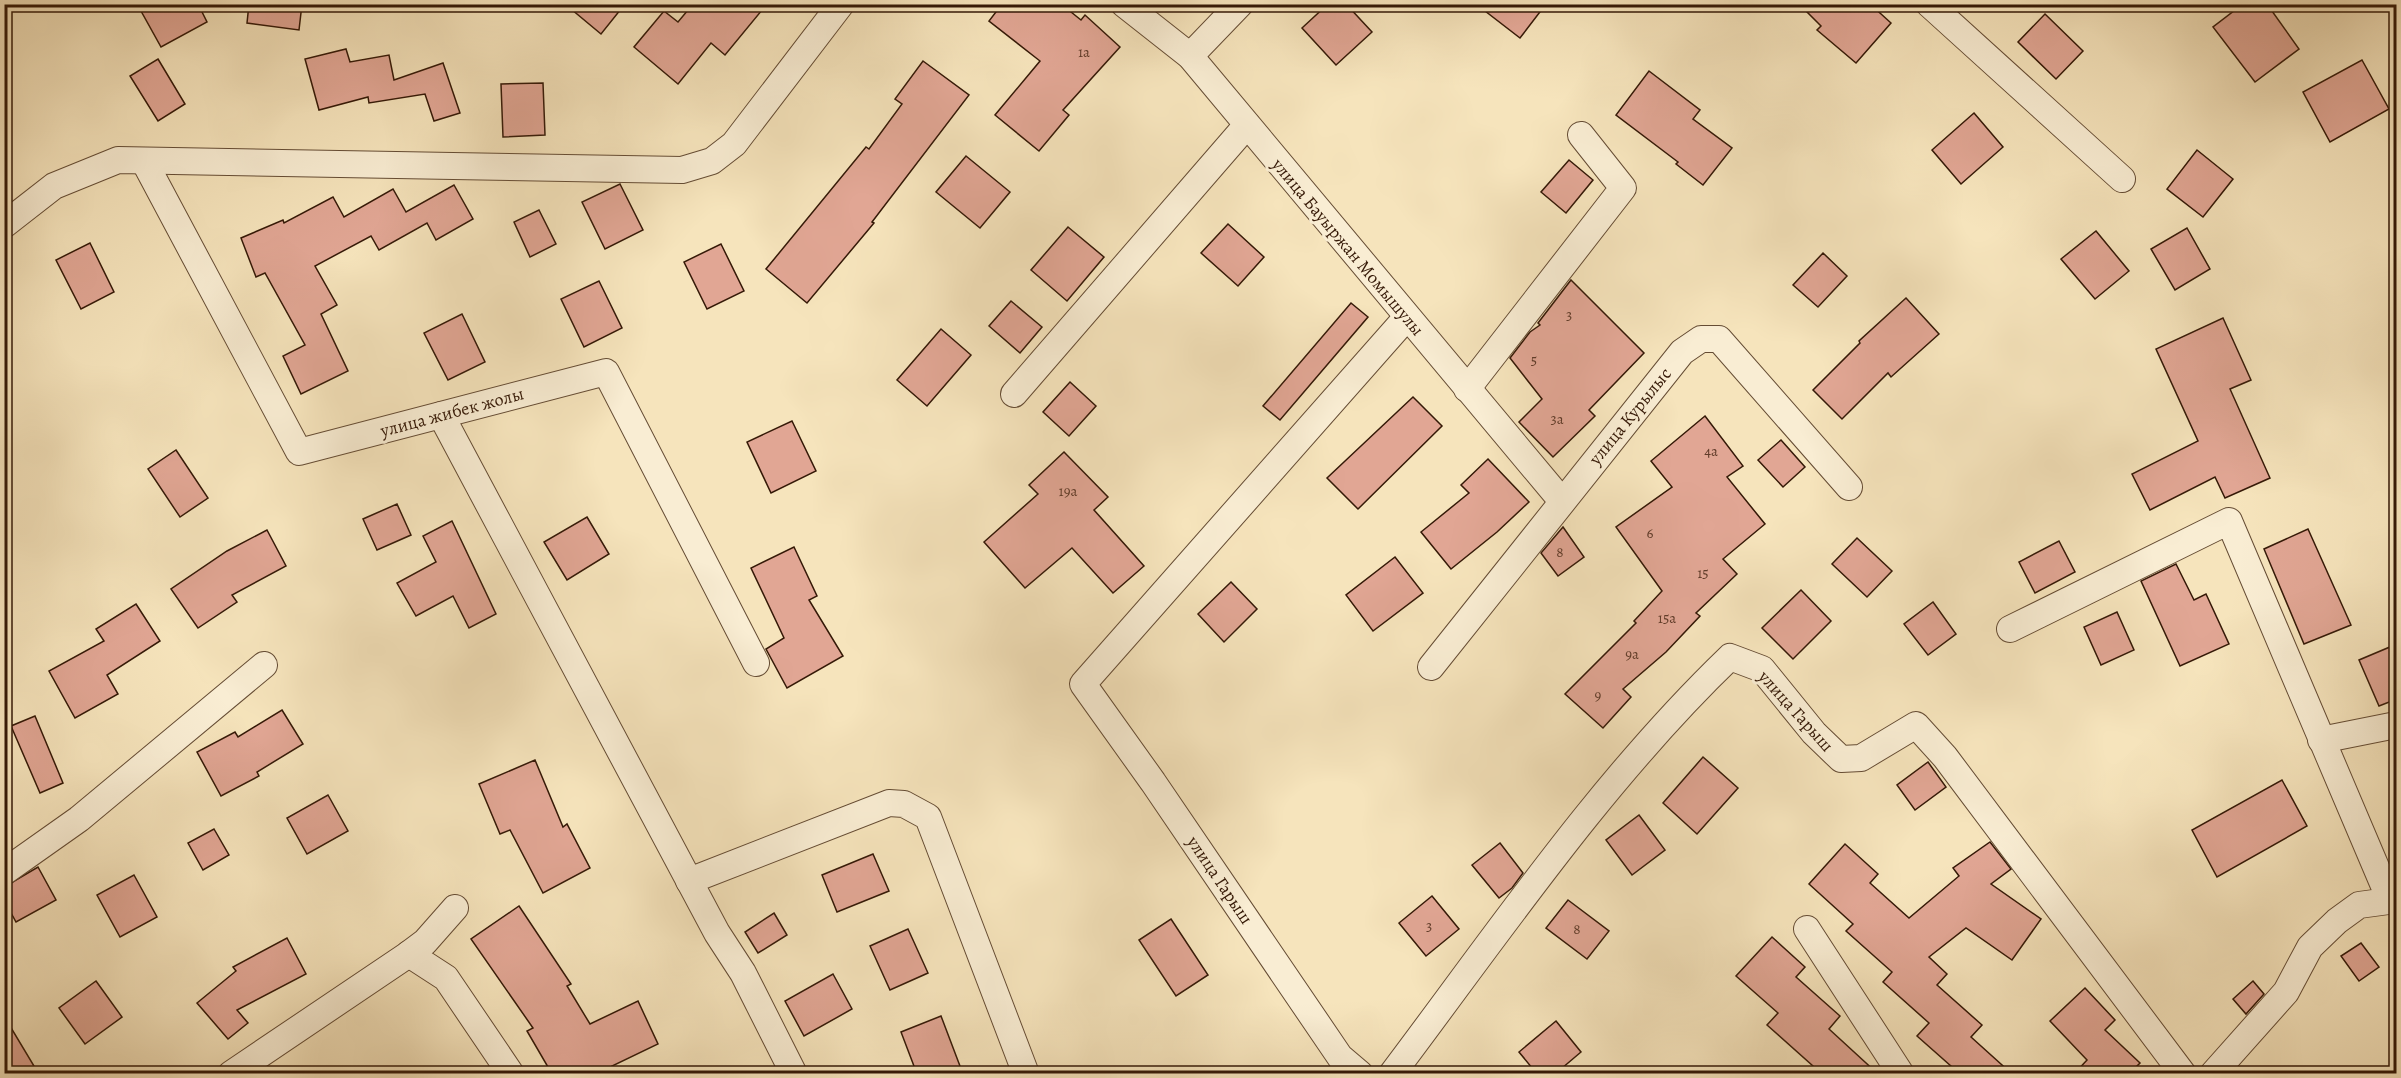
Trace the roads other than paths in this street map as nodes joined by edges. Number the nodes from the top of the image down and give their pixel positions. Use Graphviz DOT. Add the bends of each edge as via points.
graph roads {
  1 [pos="841,4"];
  2 [pos="1124,4"];
  3 [pos="1240,4"];
  4 [pos="1929,4"];
  5 [pos="1190,56"];
  6 [pos="1247,125"];
  7 [pos="1581,135"];
  8 [pos="144,161"];
  9 [pos="2122,179"];
  10 [pos="4,225"];
  11 [pos="1407,317"];
  12 [pos="1467,389"];
  13 [pos="1014,394"];
  14 [pos="441,415"];
  15 [pos="1849,487"];
  16 [pos="1562,500"];
  17 [pos="2010,629"];
  18 [pos="756,663"];
  19 [pos="264,665"];
  20 [pos="1431,667"];
  21 [pos="2397,724"];
  22 [pos="2320,740"];
  23 [pos="4,872"];
  24 [pos="689,881"];
  25 [pos="2393,900"];
  26 [pos="455,908"];
  27 [pos="1808,928"];
  28 [pos="409,954"];
  29 [pos="231,1074"];
  30 [pos="511,1074"];
  31 [pos="794,1074"];
  32 [pos="1026,1074"];
  33 [pos="1360,1074"];
  34 [pos="1392,1074"];
  35 [pos="1901,1074"];
  36 [pos="2183,1074"];
  37 [pos="2213,1074"];
  1 -- 8 [label="street" via="734,144 712,161 682,170"];
  2 -- 5 [label="street, улица Бауыржан Момышулы"];
  3 -- 5 [label="street"];
  4 -- 9 [label="street"];
  5 -- 6 [label="street, улица Бауыржан Момышулы"];
  6 -- 11 [label="street, улица Бауыржан Момышулы"];
  6 -- 13 [label="street"];
  7 -- 12 [label="street" via="1623,188"];
  8 -- 10 [label="street" via="118,160 54,186"];
  8 -- 14 [label="street, улица жибек жолы" via="299,452"];
  11 -- 12 [label="street, улица Бауыржан Момышулы"];
  11 -- 33 [label="street, улица Гарыш" via="1083,684 1340,1057"];
  12 -- 16 [label="street, улица Бауыржан Момышулы"];
  14 -- 18 [label="street, улица жибек жолы" via="606,372"];
  14 -- 24 [label="street"];
  15 -- 16 [label="street, улица Курылыс" via="1719,339 1701,339 1682,352"];
  16 -- 20 [label="street, улица Курылыс"];
  17 -- 22 [label="street" via="2229,521"];
  19 -- 23 [label="street" via="79,819"];
  21 -- 22 [label="street"];
  22 -- 25 [label="street"];
  24 -- 31 [label="street" via="743,973"];
  24 -- 32 [label="street" via="889,803 904,804 928,817"];
  25 -- 37 [label="street" via="2359,905 2310,947 2286,992"];
  26 -- 28 [label="street"];
  27 -- 35 [label="street"];
  28 -- 29 [label="street"];
  28 -- 30 [label="street" via="446,978"];
  34 -- 36 [label="street, улица Гарыш" via="1568,842 1679,706 1730,657 1762,669 1814,734 1840,759 1861,758 1916,725 1945,757"];
}
